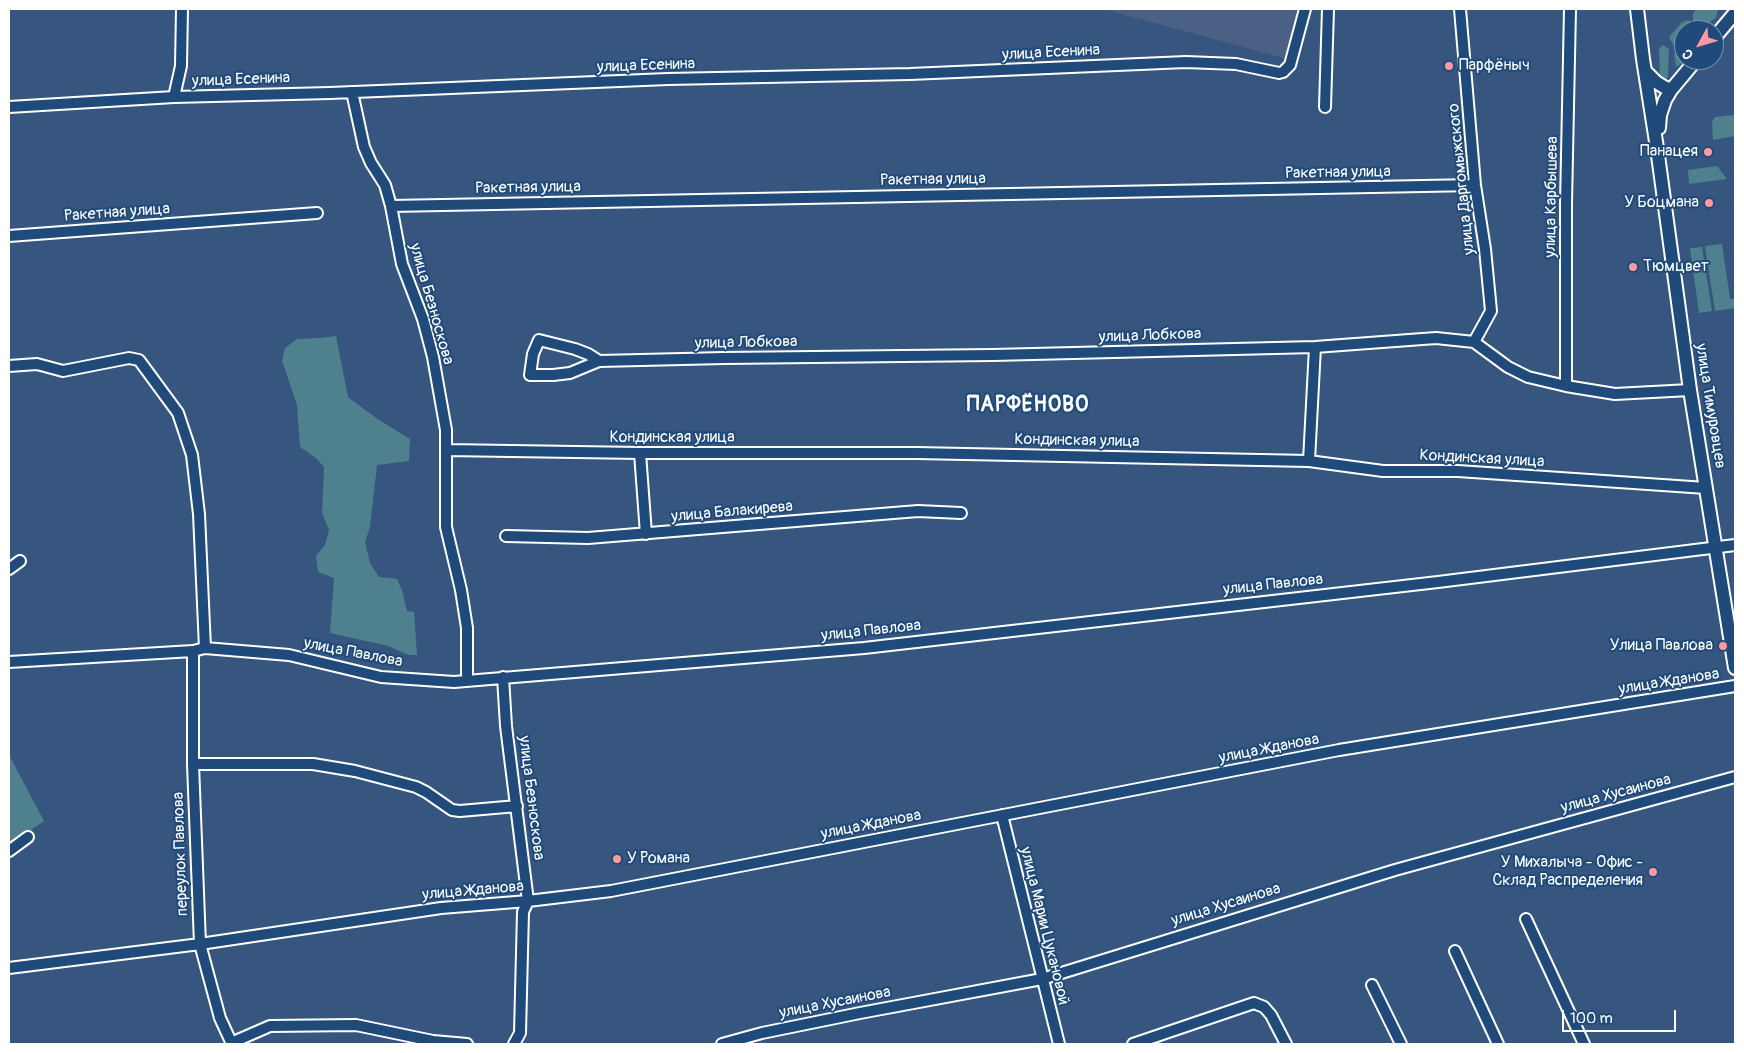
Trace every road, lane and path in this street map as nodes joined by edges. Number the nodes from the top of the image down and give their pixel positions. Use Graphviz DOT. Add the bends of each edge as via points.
graph roads {
  1 [pos="182,9"];
  2 [pos="1305,9"];
  3 [pos="1328,9"];
  4 [pos="1460,9"];
  5 [pos="1570,9"];
  6 [pos="1637,9"];
  7 [pos="1735,13"];
  8 [pos="1724,26"];
  9 [pos="1688,70"];
  10 [pos="1645,71"];
  11 [pos="1672,90"];
  12 [pos="352,92"];
  13 [pos="174,97"];
  14 [pos="9,107"];
  15 [pos="1325,107"];
  16 [pos="1657,148"];
  17 [pos="1475,185"];
  18 [pos="391,206"];
  19 [pos="317,213"];
  20 [pos="9,236"];
  21 [pos="1474,342"];
  22 [pos="1315,347"];
  23 [pos="599,361"];
  24 [pos="9,366"];
  25 [pos="1566,386"];
  26 [pos="1690,390"];
  27 [pos="447,450"];
  28 [pos="640,453"];
  29 [pos="1309,461"];
  30 [pos="1706,488"];
  31 [pos="961,513"];
  32 [pos="646,534"];
  33 [pos="506,536"];
  34 [pos="1735,545"];
  35 [pos="1715,548"];
  36 [pos="20,561"];
  37 [pos="9,568"];
  38 [pos="205,648"];
  39 [pos="193,651"];
  40 [pos="9,662"];
  41 [pos="1735,668"];
  42 [pos="503,678"];
  43 [pos="467,681"];
  44 [pos="1735,686"];
  45 [pos="193,764"];
  46 [pos="1735,777"];
  47 [pos="517,806"];
  48 [pos="1002,815"];
  49 [pos="28,837"];
  50 [pos="9,851"];
  51 [pos="528,901"];
  52 [pos="1526,919"];
  53 [pos="200,944"];
  54 [pos="1455,951"];
  55 [pos="9,968"];
  56 [pos="1042,979"];
  57 [pos="1372,985"];
  58 [pos="232,1043"];
  59 [pos="515,1043"];
  60 [pos="467,1044"];
  61 [pos="722,1044"];
  62 [pos="1058,1044"];
  63 [pos="1133,1044"];
  64 [pos="1286,1044"];
  65 [pos="1401,1044"];
  66 [pos="1498,1044"];
  67 [pos="1584,1044"];
  1 -- 13 [label="street" via="181,66"];
  2 -- 12 [label="street, улица Есенина" via="1290,65 1278,73 1236,64 1186,62"];
  3 -- 15 [label="street"];
  4 -- 17 [label="street, улица Даргомыжского"];
  5 -- 25 [label="street, улица Карбышева"];
  6 -- 10 [label="main road, улица Тимуровцев"];
  7 -- 8 [label="main road"];
  9 -- 11 [label="main road, улица Тимуровцев"];
  10 -- 11 [label="main road" via="1656,82"];
  10 -- 16 [label="main road, улица Тимуровцев"];
  11 -- 16 [label="main road, улица Тимуровцев" via="1660,115"];
  12 -- 13 [label="street, улица Есенина"];
  12 -- 18 [label="street, улица Безноскова" via="364,147 385,185"];
  13 -- 14 [label="street, улица Есенина"];
  16 -- 26 [label="main road, улица Тимуровцев"];
  17 -- 18 [label="street, Ракетная улица"];
  17 -- 21 [label="street, улица Даргомыжского" via="1491,311"];
  18 -- 27 [label="street, улица Безноскова" via="402,264 423,319 433,357"];
  19 -- 20 [label="street, Ракетная улица"];
  21 -- 22 [label="street, улица Лобкова" via="1436,338"];
  21 -- 25 [label="street" via="1528,377"];
  22 -- 23 [label="street, улица Лобкова"];
  22 -- 29 [label="street"];
  23 -- 23 [label="street, улица Лобкова" via="575,349 539,340 530,375 570,373"];
  24 -- 38 [label="street" via="37,364 63,371 129,358 139,360 178,413 192,455 199,514"];
  25 -- 26 [label="street" via="1615,394"];
  26 -- 30 [label="main road, улица Тимуровцев"];
  27 -- 28 [label="street, Кондинская улица"];
  27 -- 43 [label="street, улица Безноскова" via="446,527 467,628"];
  28 -- 29 [label="street, Кондинская улица" via="916,453"];
  28 -- 32 [label="street"];
  29 -- 30 [label="street, Кондинская улица" via="1383,471 1458,471"];
  30 -- 35 [label="main road, улица Тимуровцев"];
  31 -- 32 [label="street, улица Балакирева" via="918,512"];
  32 -- 33 [label="street, улица Балакирева" via="588,538"];
  34 -- 35 [label="street, улица Павлова"];
  35 -- 41 [label="main road, улица Тимуровцев"];
  35 -- 42 [label="street, улица Павлова" via="864,648"];
  36 -- 37 [label="street"];
  38 -- 39 [label="street, улица Павлова"];
  38 -- 43 [label="street, улица Павлова" via="289,655 381,677"];
  39 -- 40 [label="street, улица Павлова"];
  39 -- 45 [label="street, переулок Павлова"];
  42 -- 43 [label="street, улица Павлова"];
  42 -- 47 [label="street, улица Безноскова"];
  44 -- 48 [label="street, улица Жданова" via="1340,750"];
  45 -- 47 [label="street" via="314,764 416,787 452,810"];
  45 -- 53 [label="street, переулок Павлова"];
  46 -- 56 [label="street, улица Хусаинова" via="1395,870"];
  47 -- 51 [label="street, улица Безноскова"];
  48 -- 51 [label="street, улица Жданова" via="611,891"];
  48 -- 56 [label="street, улица Марии Цукановой"];
  49 -- 50 [label="street"];
  51 -- 53 [label="street, улица Жданова" via="441,908"];
  51 -- 59 [label="street, улица Безноскова" via="523,912 520,1034"];
  52 -- 67 [label="street"];
  53 -- 55 [label="street, улица Жданова"];
  53 -- 58 [label="street, переулок Павлова" via="220,1018"];
  54 -- 66 [label="street"];
  56 -- 61 [label="street, улица Хусаинова" via="860,1013"];
  56 -- 62 [label="street, улица Марии Цукановой"];
  57 -- 65 [label="street"];
  58 -- 60 [label="street" via="270,1026 356,1025 433,1041"];
  63 -- 64 [label="street" via="1254,1003 1271,1015"];
}
